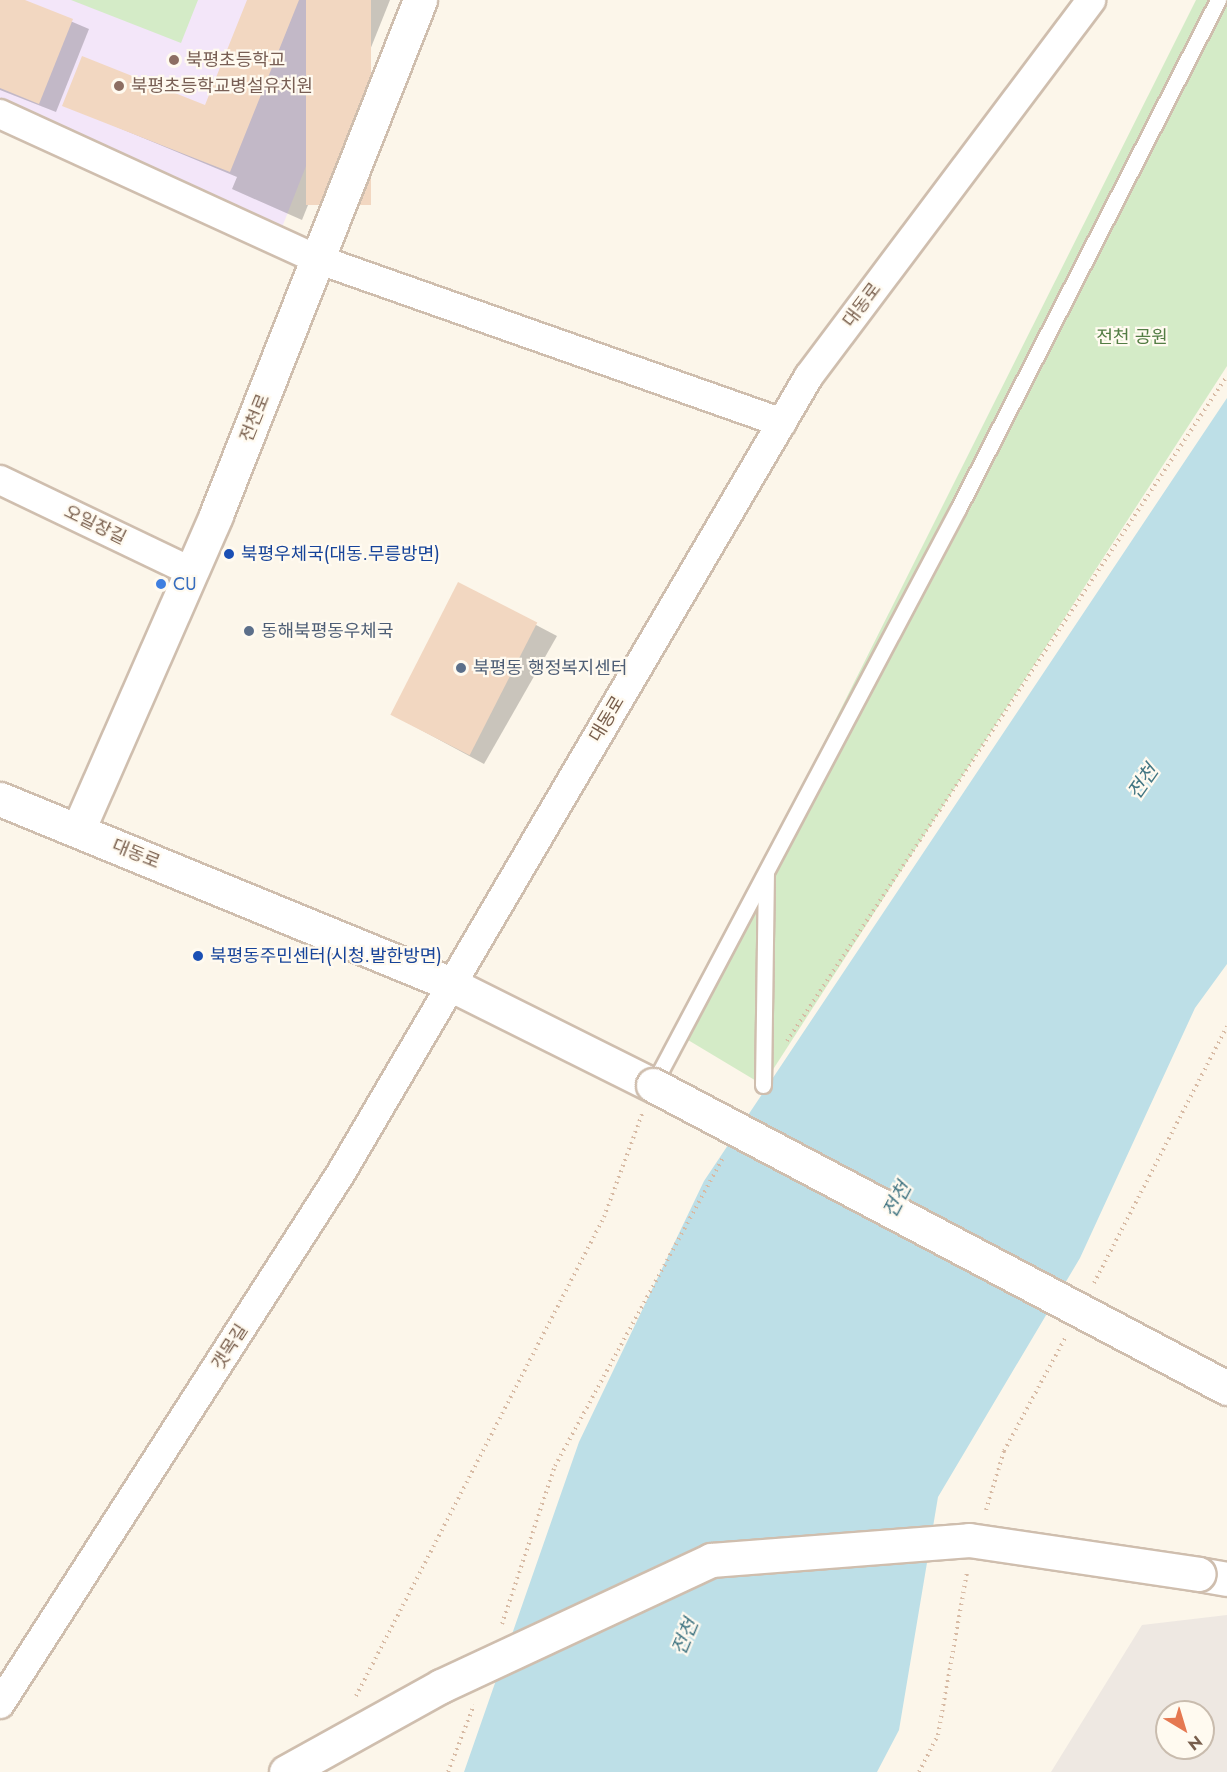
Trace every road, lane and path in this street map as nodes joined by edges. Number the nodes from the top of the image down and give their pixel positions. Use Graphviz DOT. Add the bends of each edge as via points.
graph roads {
  1 [pos="420,0"];
  2 [pos="1090,0"];
  3 [pos="1218,0"];
  4 [pos="0,114"];
  5 [pos="317,259"];
  6 [pos="1227,376"];
  7 [pos="782,423"];
  8 [pos="0,480"];
  9 [pos="190,571"];
  10 [pos="0,799"];
  11 [pos="78,830"];
  12 [pos="766,871"];
  13 [pos="450,984"];
  14 [pos="1227,1026"];
  15 [pos="652,1085"];
  16 [pos="763,1085"];
  17 [pos="729,1147"];
  18 [pos="1093,1284"];
  19 [pos="1071,1326"];
  20 [pos="1227,1388"];
  21 [pos="984,1517"];
  22 [pos="970,1560"];
  23 [pos="1213,1576"];
  24 [pos="498,1634"];
  25 [pos="354,1700"];
  26 [pos="476,1701"];
  27 [pos="0,1704"];
  28 [pos="286,1772"];
  29 [pos="448,1772"];
  30 [pos="920,1772"];
  1 -- 5 [label="street, 전천로"];
  2 -- 7 [label="street, 대동로" via="809,376"];
  3 -- 12 [label="lane" via="958,509"];
  4 -- 5 [label="street"];
  5 -- 7 [label="street"];
  5 -- 9 [label="street, 전천로"];
  6 -- 16 [label="path" via="793,1030"];
  7 -- 13 [label="street, 대동로"];
  8 -- 9 [label="street, 오일장길"];
  9 -- 11 [label="street, 전천로"];
  10 -- 11 [label="street, 대동로"];
  11 -- 13 [label="street, 대동로"];
  12 -- 15 [label="lane"];
  12 -- 16 [label="lane"];
  13 -- 15 [label="street"];
  13 -- 27 [label="street, 갯목길" via="341,1173"];
  14 -- 18 [label="path"];
  15 -- 20 [label="street, bridge"];
  15 -- 25 [label="path" via="604,1217"];
  17 -- 24 [label="path" via="555,1467"];
  19 -- 21 [label="path" via="1004,1451"];
  22 -- 30 [label="path" via="960,1593 938,1736"];
  23 -- 28 [label="street, bridge" via="969,1540 711,1560 441,1686"];
  26 -- 29 [label="path"];
}
